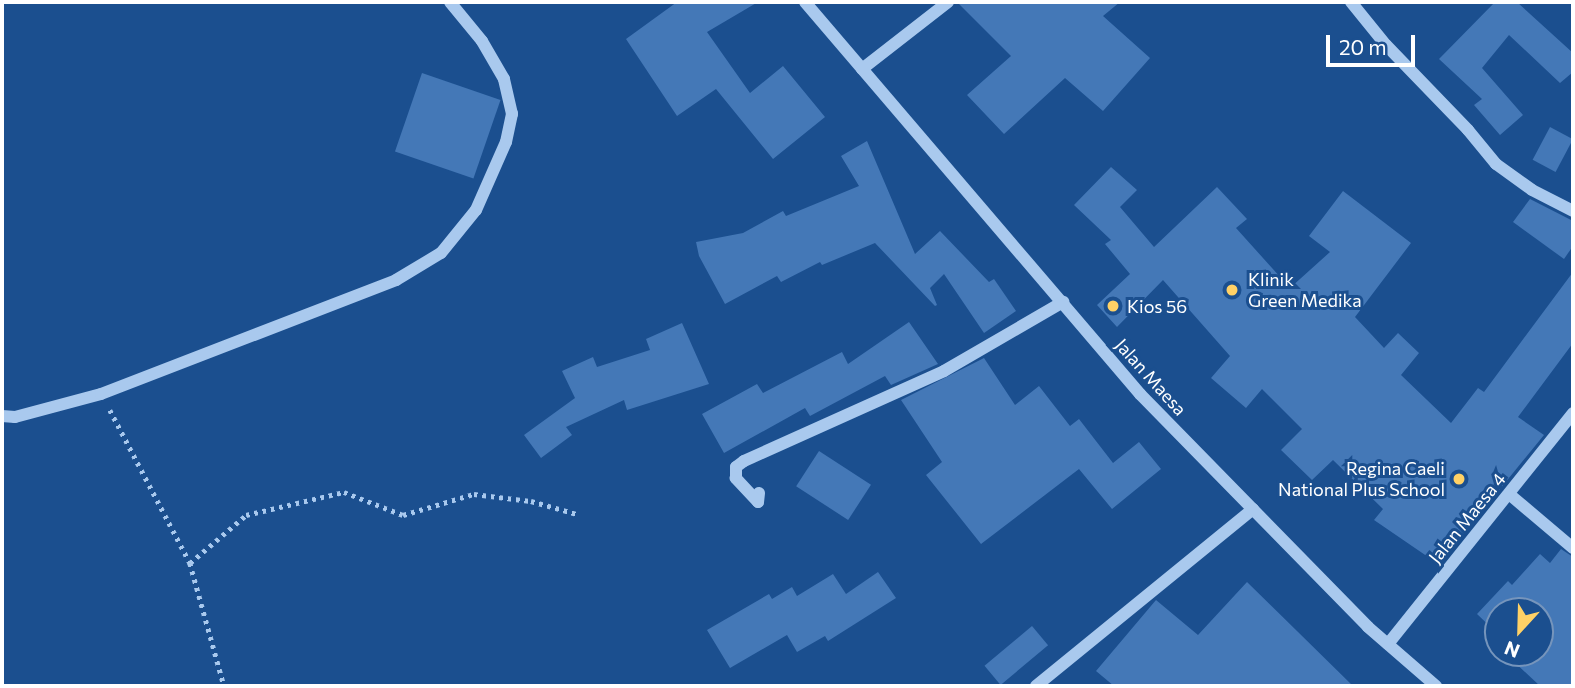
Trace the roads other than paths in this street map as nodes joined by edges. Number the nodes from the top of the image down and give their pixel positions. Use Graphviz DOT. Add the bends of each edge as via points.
graph roads {
  1 [pos="450,2"];
  2 [pos="805,2"];
  3 [pos="948,2"];
  4 [pos="1351,2"];
  5 [pos="862,69"];
  6 [pos="1573,211"];
  7 [pos="1063,302"];
  8 [pos="1573,413"];
  9 [pos="2,416"];
  10 [pos="759,493"];
  11 [pos="1509,494"];
  12 [pos="1253,509"];
  13 [pos="1573,548"];
  14 [pos="1388,645"];
  15 [pos="1036,686"];
  16 [pos="1436,686"];
  1 -- 9 [label="street" via="482,41 504,79 512,114 506,142 476,210 441,253 396,280 101,394 15,417"];
  2 -- 5 [label="street, Jalan Maesa"];
  3 -- 5 [label="street"];
  4 -- 6 [label="street" via="1496,164"];
  5 -- 7 [label="street, Jalan Maesa"];
  7 -- 10 [label="street" via="944,371 744,461 736,467 736,478 758,502"];
  7 -- 12 [label="street, Jalan Maesa" via="1140,394"];
  8 -- 11 [label="street, Jalan Maesa 4"];
  11 -- 13 [label="street"];
  11 -- 14 [label="street, Jalan Maesa 4"];
  12 -- 14 [label="street, Jalan Maesa"];
  12 -- 15 [label="street"];
  14 -- 16 [label="street, Jalan Maesa"];
}
